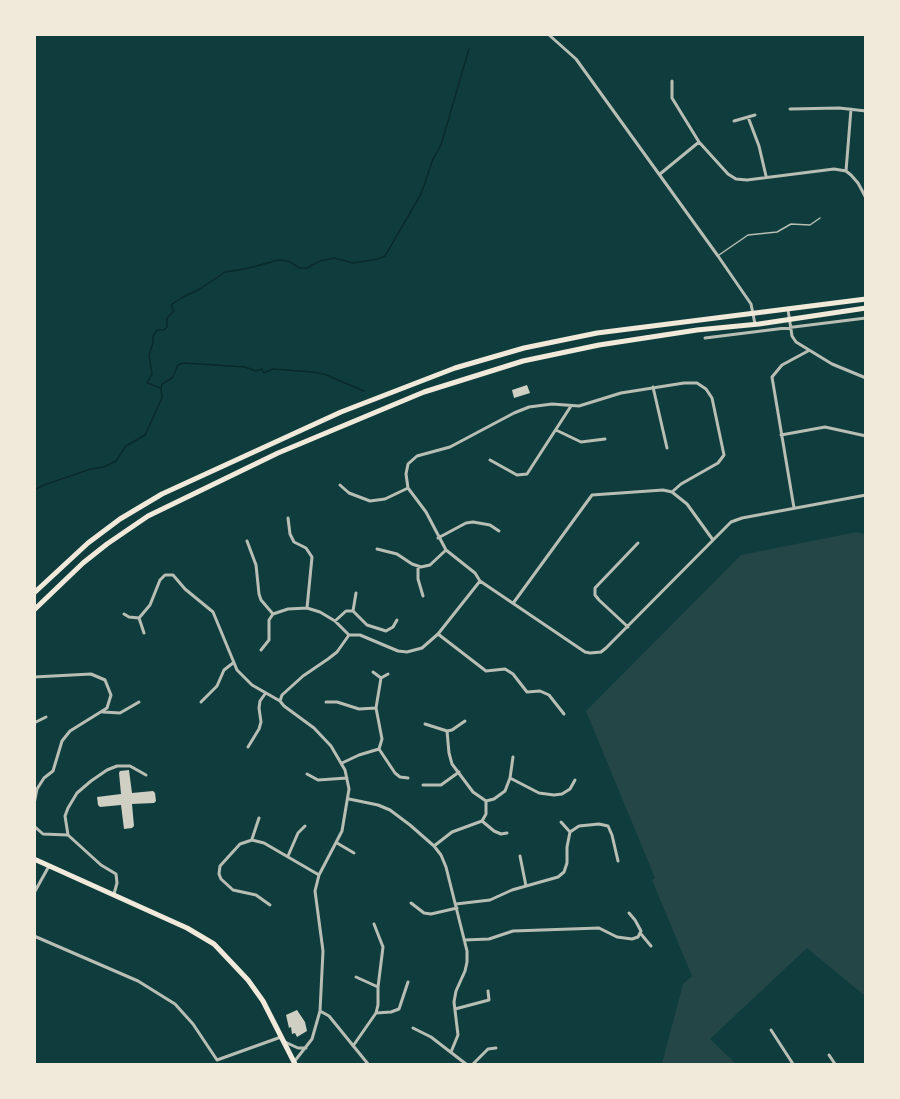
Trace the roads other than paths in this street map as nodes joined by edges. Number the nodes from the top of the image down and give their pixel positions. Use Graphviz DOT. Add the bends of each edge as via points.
graph roads {
  1 [pos="548,34"];
  2 [pos="672,81"];
  3 [pos="790,109"];
  4 [pos="851,109"];
  5 [pos="866,111"];
  6 [pos="754,115"];
  7 [pos="748,117"];
  8 [pos="734,121"];
  9 [pos="699,142"];
  10 [pos="846,171"];
  11 [pos="660,174"];
  12 [pos="766,176"];
  13 [pos="866,198"];
  14 [pos="820,218"];
  15 [pos="718,256"];
  16 [pos="866,299"];
  17 [pos="866,308"];
  18 [pos="788,310"];
  19 [pos="754,314"];
  20 [pos="866,318"];
  21 [pos="790,320"];
  22 [pos="755,324"];
  23 [pos="790,329"];
  24 [pos="705,338"];
  25 [pos="544,343"];
  26 [pos="808,351"];
  27 [pos="547,355"];
  28 [pos="866,378"];
  29 [pos="420,381"];
  30 [pos="654,387"];
  31 [pos="424,392"];
  32 [pos="571,406"];
  33 [pos="556,430"];
  34 [pos="782,435"];
  35 [pos="866,436"];
  36 [pos="605,439"];
  37 [pos="667,448"];
  38 [pos="490,460"];
  39 [pos="340,484"];
  40 [pos="408,488"];
  41 [pos="672,492"];
  42 [pos="866,495"];
  43 [pos="142,505"];
  44 [pos="794,508"];
  45 [pos="148,516"];
  46 [pos="288,518"];
  47 [pos="499,531"];
  48 [pos="438,538"];
  49 [pos="713,540"];
  50 [pos="247,541"];
  51 [pos="638,543"];
  52 [pos="377,549"];
  53 [pos="446,550"];
  54 [pos="418,566"];
  55 [pos="480,581"];
  56 [pos="34,593"];
  57 [pos="356,593"];
  58 [pos="423,596"];
  59 [pos="513,603"];
  60 [pos="307,608"];
  61 [pos="34,610"];
  62 [pos="353,610"];
  63 [pos="124,614"];
  64 [pos="273,614"];
  65 [pos="139,618"];
  66 [pos="397,620"];
  67 [pos="335,621"];
  68 [pos="627,627"];
  69 [pos="144,633"];
  70 [pos="438,634"];
  71 [pos="349,635"];
  72 [pos="261,650"];
  73 [pos="233,663"];
  74 [pos="373,672"];
  75 [pos="388,674"];
  76 [pos="34,676"];
  77 [pos="381,678"];
  78 [pos="265,694"];
  79 [pos="280,701"];
  80 [pos="139,702"];
  81 [pos="201,702"];
  82 [pos="326,702"];
  83 [pos="376,708"];
  84 [pos="103,712"];
  85 [pos="564,714"];
  86 [pos="46,717"];
  87 [pos="465,721"];
  88 [pos="34,723"];
  89 [pos="425,724"];
  90 [pos="447,731"];
  91 [pos="248,747"];
  92 [pos="379,749"];
  93 [pos="513,757"];
  94 [pos="342,763"];
  95 [pos="459,772"];
  96 [pos="307,774"];
  97 [pos="146,775"];
  98 [pos="347,778"];
  99 [pos="408,778"];
  100 [pos="510,778"];
  101 [pos="575,780"];
  102 [pos="423,785"];
  103 [pos="349,799"];
  104 [pos="486,801"];
  105 [pos="34,804"];
  106 [pos="259,818"];
  107 [pos="482,821"];
  108 [pos="561,822"];
  109 [pos="34,826"];
  110 [pos="305,826"];
  111 [pos="570,832"];
  112 [pos="507,833"];
  113 [pos="68,835"];
  114 [pos="252,840"];
  115 [pos="337,843"];
  116 [pos="434,846"];
  117 [pos="354,853"];
  118 [pos="288,856"];
  119 [pos="520,856"];
  120 [pos="34,859"];
  121 [pos="618,861"];
  122 [pos="49,866"];
  123 [pos="319,875"];
  124 [pos="526,886"];
  125 [pos="34,893"];
  126 [pos="114,894"];
  127 [pos="411,903"];
  128 [pos="270,905"];
  129 [pos="456,906"];
  130 [pos="629,913"];
  131 [pos="374,924"];
  132 [pos="641,934"];
  133 [pos="34,936"];
  134 [pos="464,940"];
  135 [pos="651,946"];
  136 [pos="356,977"];
  137 [pos="408,982"];
  138 [pos="378,987"];
  139 [pos="488,991"];
  140 [pos="455,1009"];
  141 [pos="320,1011"];
  142 [pos="376,1013"];
  143 [pos="413,1028"];
  144 [pos="771,1030"];
  145 [pos="281,1039"];
  146 [pos="353,1046"];
  147 [pos="306,1048"];
  148 [pos="496,1048"];
  149 [pos="451,1052"];
  150 [pos="829,1055"];
  151 [pos="294,1063"];
  152 [pos="368,1065"];
  153 [pos="466,1065"];
  154 [pos="473,1065"];
  155 [pos="793,1065"];
  156 [pos="835,1065"];
  1 -- 11 [label="street" via="576,59"];
  2 -- 9 [label="street" via="672,98"];
  3 -- 4 [label="street"];
  4 -- 5 [label="street"];
  4 -- 10 [label="street"];
  6 -- 7 [label="street"];
  7 -- 8 [label="street"];
  7 -- 12 [label="street"];
  9 -- 11 [label="street"];
  9 -- 12 [label="street" via="736,179"];
  10 -- 12 [label="street" via="827,169"];
  10 -- 13 [label="street"];
  11 -- 15 [label="street"];
  14 -- 15 [label="lane" via="810,225 791,224 777,232 748,235"];
  15 -- 19 [label="street"];
  16 -- 18 [label="highway"];
  17 -- 21 [label="highway"];
  18 -- 19 [label="highway"];
  18 -- 21 [label="street"];
  19 -- 22 [label="street"];
  19 -- 25 [label="highway"];
  20 -- 23 [label="street"];
  21 -- 22 [label="highway"];
  21 -- 23 [label="street"];
  22 -- 27 [label="highway" via="650,336"];
  23 -- 24 [label="street"];
  23 -- 26 [label="street" via="796,342"];
  25 -- 27 [label="highway"];
  25 -- 29 [label="highway"];
  26 -- 28 [label="street"];
  26 -- 34 [label="street" via="782,365 772,377"];
  27 -- 31 [label="highway"];
  29 -- 31 [label="highway"];
  29 -- 43 [label="highway" via="277,440"];
  30 -- 32 [label="street"];
  30 -- 37 [label="street"];
  30 -- 41 [label="street" via="689,382 706,389 712,398 724,449 721,461"];
  31 -- 45 [label="highway" via="278,453"];
  32 -- 33 [label="street"];
  32 -- 40 [label="street" via="542,404 521,410 450,447 417,456 406,469"];
  33 -- 36 [label="street" via="580,442"];
  33 -- 38 [label="street" via="527,474 517,475"];
  34 -- 35 [label="street" via="825,427"];
  34 -- 44 [label="street"];
  39 -- 40 [label="street" via="349,494 370,501"];
  40 -- 48 [label="street" via="426,512"];
  41 -- 49 [label="street" via="687,504"];
  41 -- 59 [label="street" via="592,495"];
  42 -- 44 [label="street"];
  43 -- 45 [label="highway"];
  43 -- 56 [label="highway" via="88,543"];
  44 -- 49 [label="street" via="736,520"];
  45 -- 61 [label="highway" via="83,563"];
  46 -- 60 [label="street" via="294,542 306,548 312,557"];
  47 -- 48 [label="street" via="473,522"];
  48 -- 53 [label="street"];
  49 -- 68 [label="street"];
  50 -- 64 [label="street" via="256,564 261,600"];
  51 -- 68 [label="street" via="595,588 595,595"];
  52 -- 54 [label="street" via="397,554"];
  53 -- 54 [label="street" via="430,565"];
  53 -- 55 [label="street"];
  54 -- 58 [label="street"];
  55 -- 59 [label="street"];
  55 -- 70 [label="street"];
  57 -- 62 [label="street"];
  59 -- 68 [label="street" via="585,652 601,652"];
  60 -- 64 [label="street"];
  60 -- 67 [label="street"];
  62 -- 66 [label="street" via="368,625 386,631"];
  62 -- 67 [label="street"];
  63 -- 65 [label="street"];
  64 -- 72 [label="street" via="269,640"];
  65 -- 69 [label="street"];
  65 -- 73 [label="street" via="162,577 173,575 213,612"];
  67 -- 71 [label="street"];
  70 -- 71 [label="street" via="422,648 407,652 360,635"];
  70 -- 85 [label="street" via="486,671 506,669 527,692 549,695"];
  71 -- 79 [label="street" via="337,652 303,676"];
  73 -- 78 [label="street" via="244,678"];
  73 -- 81 [label="street"];
  74 -- 77 [label="street"];
  75 -- 77 [label="street"];
  76 -- 84 [label="street" via="83,673 105,680 111,695"];
  77 -- 83 [label="street"];
  78 -- 79 [label="street"];
  78 -- 91 [label="street" via="260,701 259,729"];
  79 -- 94 [label="street" via="314,728"];
  80 -- 84 [label="street" via="120,713"];
  82 -- 83 [label="street" via="358,709"];
  83 -- 92 [label="street" via="382,739"];
  84 -- 105 [label="street" via="70,731 62,741 53,771 37,789"];
  86 -- 88 [label="street"];
  87 -- 90 [label="street"];
  89 -- 90 [label="street"];
  90 -- 95 [label="street" via="452,764"];
  92 -- 94 [label="street"];
  92 -- 99 [label="street" via="395,773"];
  93 -- 100 [label="street"];
  94 -- 98 [label="street"];
  95 -- 102 [label="street" via="441,785"];
  95 -- 104 [label="street" via="473,792"];
  96 -- 98 [label="street" via="318,780"];
  97 -- 113 [label="street" via="130,766 117,766 91,781 68,808"];
  98 -- 103 [label="street"];
  100 -- 101 [label="street" via="539,793 554,795 570,789"];
  100 -- 104 [label="street" via="505,791"];
  103 -- 115 [label="street"];
  103 -- 116 [label="street" via="390,810"];
  104 -- 107 [label="street"];
  106 -- 114 [label="street"];
  107 -- 112 [label="street" via="494,831"];
  107 -- 116 [label="street" via="452,832"];
  108 -- 111 [label="street"];
  109 -- 113 [label="street" via="43,834"];
  110 -- 118 [label="street"];
  111 -- 121 [label="street" via="579,826 608,826"];
  111 -- 124 [label="street" via="564,872"];
  113 -- 126 [label="street" via="116,874"];
  114 -- 118 [label="street"];
  114 -- 128 [label="street" via="240,844 220,866 219,874 228,887 256,895"];
  115 -- 117 [label="street"];
  115 -- 123 [label="street"];
  116 -- 129 [label="street" via="446,867"];
  118 -- 123 [label="street"];
  119 -- 124 [label="street"];
  120 -- 122 [label="highway"];
  122 -- 125 [label="street"];
  122 -- 126 [label="highway"];
  123 -- 141 [label="street" via="315,897 323,951"];
  124 -- 129 [label="street" via="490,900"];
  126 -- 145 [label="highway" via="214,944 248,980"];
  127 -- 129 [label="street" via="431,914"];
  129 -- 134 [label="street"];
  130 -- 132 [label="street"];
  131 -- 138 [label="street" via="383,947"];
  132 -- 134 [label="street" via="624,939 599,928 513,932 489,939"];
  132 -- 135 [label="street"];
  133 -- 145 [label="street" via="138,981 175,1004 194,1024 217,1060"];
  134 -- 140 [label="street" via="467,962 456,991"];
  136 -- 138 [label="street"];
  137 -- 142 [label="street" via="399,1009"];
  138 -- 142 [label="street"];
  139 -- 140 [label="street" via="489,1000"];
  140 -- 149 [label="street" via="458,1035"];
  141 -- 146 [label="street" via="329,1016"];
  141 -- 147 [label="street"];
  142 -- 146 [label="street"];
  143 -- 149 [label="street"];
  144 -- 155 [label="street"];
  145 -- 147 [label="street"];
  145 -- 151 [label="highway"];
  146 -- 152 [label="street"];
  147 -- 151 [label="street"];
  148 -- 154 [label="street" via="488,1049"];
  149 -- 153 [label="street"];
  150 -- 156 [label="street"];
}
